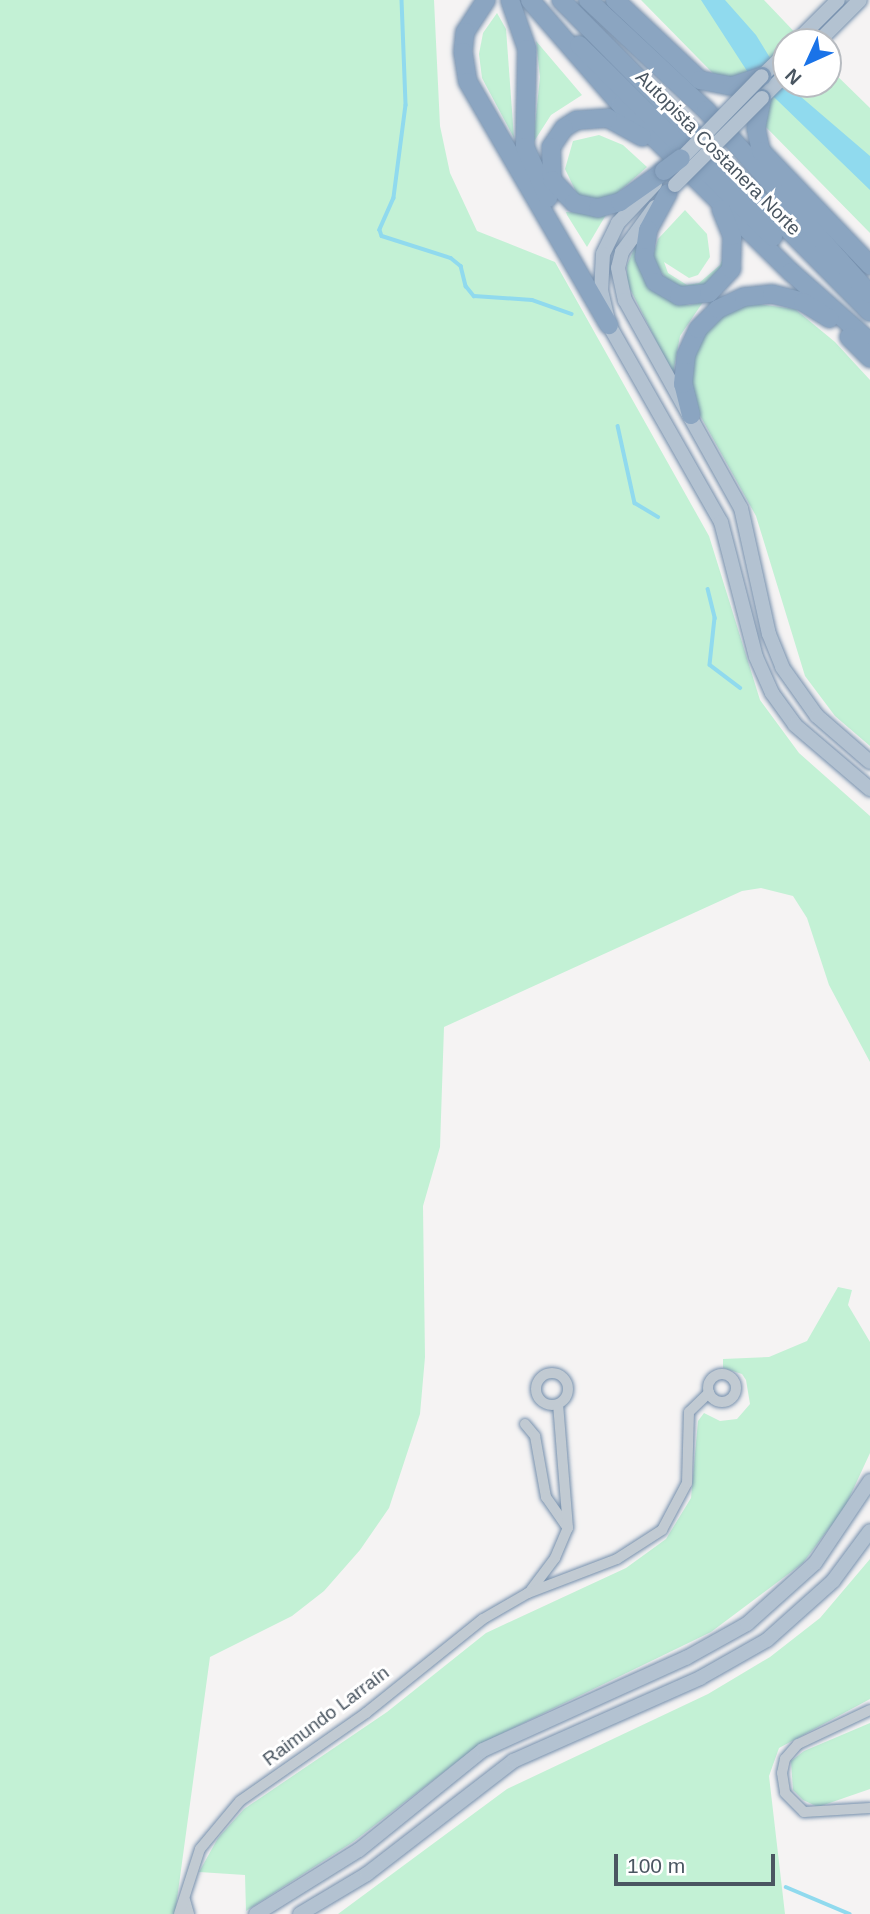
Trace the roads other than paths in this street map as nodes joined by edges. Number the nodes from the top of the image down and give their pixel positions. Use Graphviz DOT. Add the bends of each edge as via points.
graph roads {
  1 [pos="486,0"];
  2 [pos="510,0"];
  3 [pos="532,0"];
  4 [pos="561,0"];
  5 [pos="615,0"];
  6 [pos="867,0"];
  7 [pos="590,2"];
  8 [pos="847,4"];
  9 [pos="815,28"];
  10 [pos="829,28"];
  11 [pos="772,66"];
  12 [pos="762,76"];
  13 [pos="772,88"];
  14 [pos="762,98"];
  15 [pos="717,133"];
  16 [pos="676,155"];
  17 [pos="665,172"];
  18 [pos="672,189"];
  19 [pos="709,192"];
  20 [pos="870,265"];
  21 [pos="870,294"];
  22 [pos="597,304"];
  23 [pos="870,312"];
  24 [pos="609,325"];
  25 [pos="870,340"];
  26 [pos="870,358"];
  27 [pos="691,415"];
  28 [pos="870,762"];
  29 [pos="870,789"];
  30 [pos="709,1393"];
  31 [pos="558,1404"];
  32 [pos="524,1424"];
  33 [pos="870,1481"];
  34 [pos="568,1528"];
  35 [pos="870,1531"];
  36 [pos="528,1593"];
  37 [pos="870,1710"];
  38 [pos="870,1808"];
  39 [pos="185,1900"];
  40 [pos="179,1914"];
  41 [pos="189,1914"];
  42 [pos="256,1914"];
  43 [pos="300,1914"];
  1 -- 22 [label="highway" via="465,32 466,74"];
  2 -- 22 [label="highway" via="527,48 523,124 528,158"];
  3 -- 16 [label="highway" via="592,75"];
  3 -- 25 [label="highway, Autopista Costanera Norte"];
  4 -- 23 [label="highway, Autopista Costanera Norte"];
  5 -- 12 [label="highway" via="705,83 732,86"];
  6 -- 8 [label="main road"];
  7 -- 21 [label="highway" via="706,110"];
  8 -- 9 [label="main road"];
  8 -- 10 [label="main road"];
  11 -- 12 [label="main road"];
  12 -- 15 [label="main road, bridge"];
  13 -- 14 [label="main road"];
  14 -- 15 [label="main road, bridge"];
  14 -- 20 [label="highway" via="758,146"];
  15 -- 16 [label="main road, bridge"];
  15 -- 18 [label="main road, bridge"];
  16 -- 17 [label="highway, bridge"];
  16 -- 17 [label="highway" via="616,120 592,117 564,128 549,159 560,192 590,207 620,202"];
  16 -- 19 [label="highway"];
  17 -- 24 [label="main road" via="618,223 606,245 600,277"];
  18 -- 19 [label="highway" via="648,230 643,257 660,287 690,297 715,289 733,261 729,224"];
  18 -- 27 [label="main road" via="632,234 619,260 620,289"];
  19 -- 25 [label="highway"];
  22 -- 24 [label="highway"];
  24 -- 29 [label="main road" via="721,522 756,657 772,693 795,725"];
  26 -- 27 [label="highway" via="824,314 803,302 772,294 744,297 710,315 693,337 683,373"];
  27 -- 28 [label="main road" via="741,508 769,634 782,667 808,706"];
  30 -- 36 [label="street, Raimundo Larraín" via="689,1412 687,1483 662,1530 617,1559"];
  31 -- 34 [label="street, Raimundo Larraín"];
  32 -- 34 [label="street" via="535,1436 546,1497"];
  33 -- 42 [label="main road" via="815,1563 747,1623 686,1658 484,1750 359,1850"];
  34 -- 36 [label="street, Raimundo Larraín" via="555,1558"];
  35 -- 43 [label="main road" via="818,1597 766,1640 700,1678 513,1761 367,1874"];
  36 -- 39 [label="street, Raimundo Larraín" via="461,1633 366,1713 223,1815 200,1849"];
  37 -- 38 [label="street" via="798,1744 785,1759 782,1773 785,1793 804,1812"];
  39 -- 40 [label="street, Raimundo Larraín"];
  39 -- 41 [label="street"];
}
